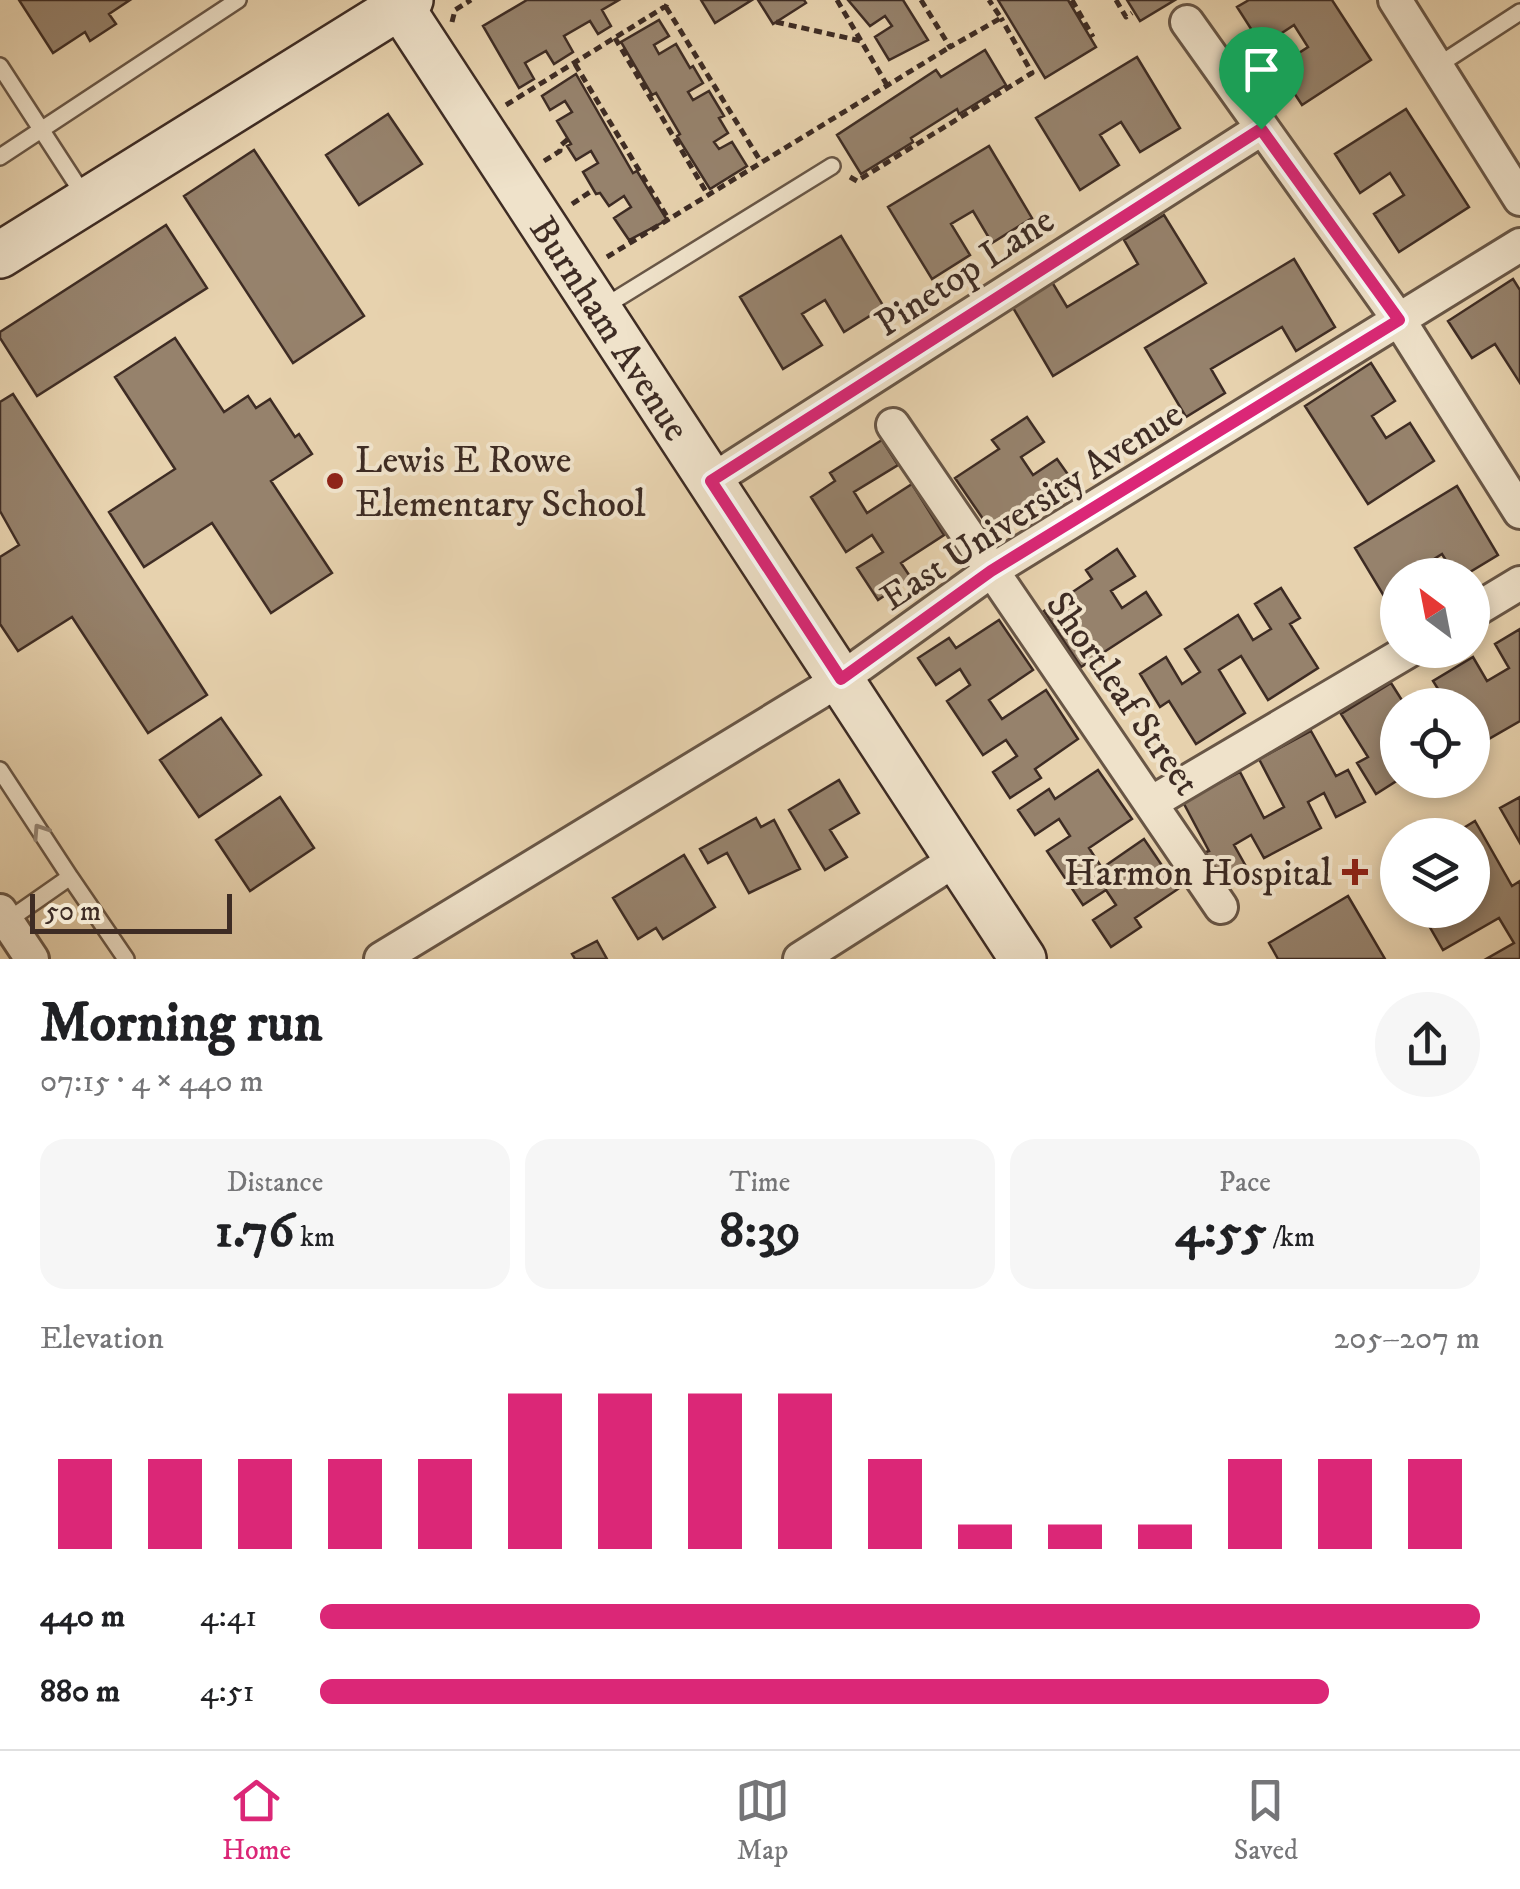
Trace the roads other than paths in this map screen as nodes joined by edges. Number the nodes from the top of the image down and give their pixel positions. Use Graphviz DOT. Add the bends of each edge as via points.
graph roads {
  1 [pos="238,0"];
  2 [pos="1395,0"];
  3 [pos="402,2"];
  4 [pos="1520,12"];
  5 [pos="1187,22"];
  6 [pos="0,66"];
  7 [pos="1437,66"];
  8 [pos="1261,129"];
  9 [pos="42,130"];
  10 [pos="0,157"];
  11 [pos="832,166"];
  12 [pos="1520,199"];
  13 [pos="87,200"];
  14 [pos="1520,245"];
  15 [pos="0,255"];
  16 [pos="599,310"];
  17 [pos="1399,320"];
  18 [pos="893,425"];
  19 [pos="711,481"];
  20 [pos="1520,512"];
  21 [pos="991,571"];
  22 [pos="1520,583"];
  23 [pos="1490,601"];
  24 [pos="1380,668"];
  25 [pos="841,679"];
  26 [pos="0,770"];
  27 [pos="1152,803"];
  28 [pos="958,860"];
  29 [pos="70,877"];
  30 [pos="1221,908"];
  31 [pos="11,936"];
  32 [pos="126,959"];
  33 [pos="381,959"];
  34 [pos="800,959"];
  35 [pos="1023,959"];
  1 -- 9 [label="lane"];
  2 -- 7 [label="street"];
  3 -- 13 [label="street"];
  3 -- 16 [label="street, Burnham Avenue"];
  4 -- 7 [label="lane"];
  5 -- 8 [label="street"];
  6 -- 9 [label="lane"];
  7 -- 12 [label="street"];
  8 -- 17 [label="street"];
  8 -- 19 [label="street, Pinetop Lane"];
  9 -- 10 [label="lane"];
  9 -- 13 [label="lane"];
  11 -- 16 [label="lane"];
  13 -- 15 [label="street"];
  14 -- 17 [label="street, East University Avenue"];
  16 -- 19 [label="street, Burnham Avenue"];
  17 -- 20 [label="street"];
  17 -- 21 [label="street, East University Avenue"];
  18 -- 21 [label="street, Shortleaf Street"];
  19 -- 25 [label="street, Burnham Avenue"];
  21 -- 25 [label="street, East University Avenue"];
  21 -- 27 [label="street, Shortleaf Street"];
  22 -- 23 [label="street"];
  24 -- 27 [label="street"];
  25 -- 28 [label="street, Burnham Avenue"];
  25 -- 33 [label="street, East University Avenue"];
  29 -- 26 [label="lane, one-way"];
  27 -- 30 [label="street, Shortleaf Street"];
  28 -- 34 [label="street"];
  28 -- 35 [label="street, Burnham Avenue"];
  29 -- 31 [label="lane"];
  29 -- 32 [label="lane"];
}
